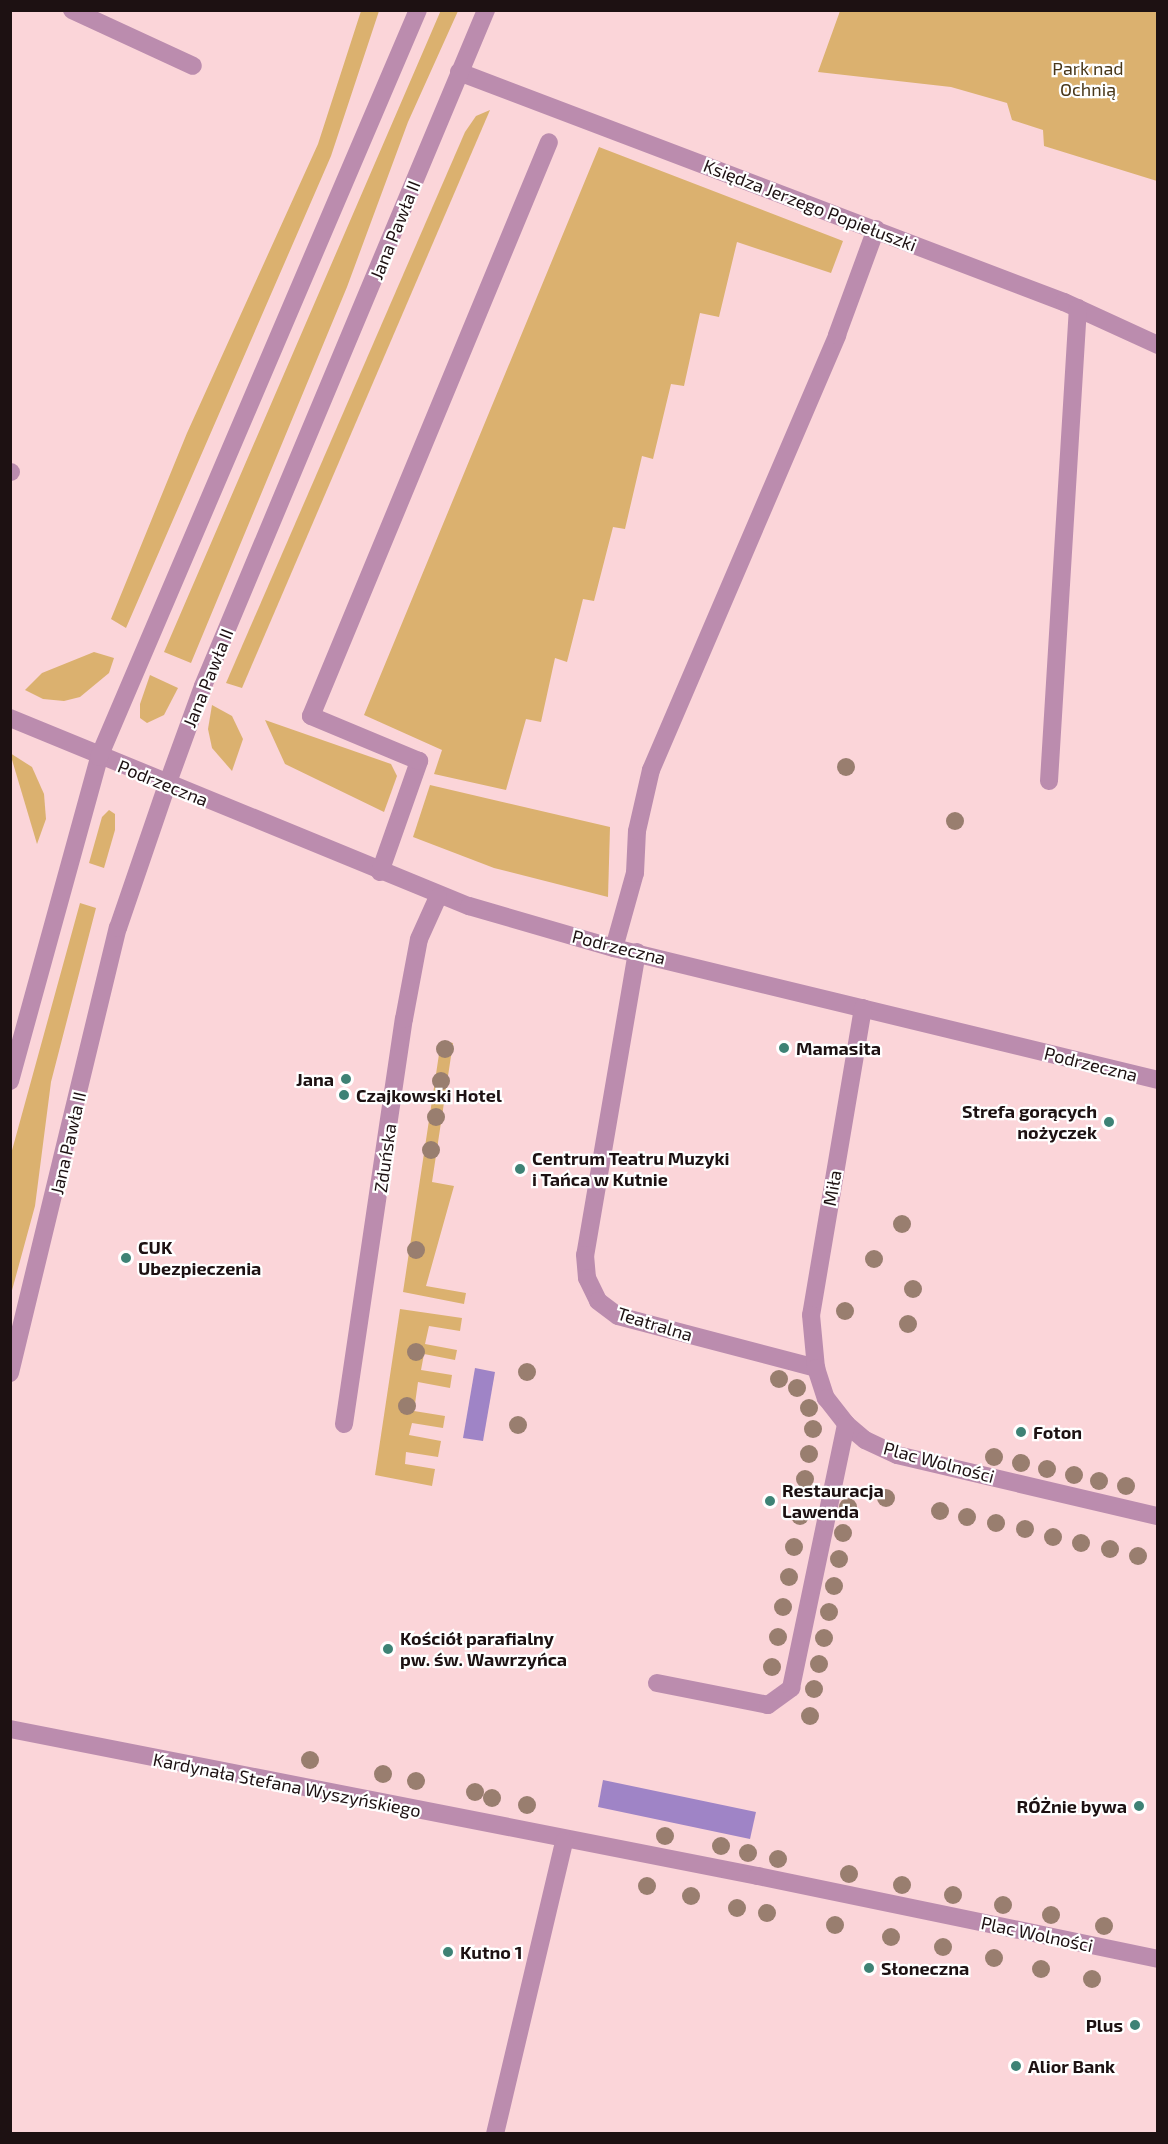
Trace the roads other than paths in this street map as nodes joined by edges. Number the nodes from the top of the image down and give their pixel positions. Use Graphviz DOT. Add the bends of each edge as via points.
graph roads {
  1 [pos="72,10"];
  2 [pos="418,10"];
  3 [pos="486,10"];
  4 [pos="193,66"];
  5 [pos="459,72"];
  6 [pos="549,142"];
  7 [pos="876,229"];
  8 [pos="1078,308"];
  9 [pos="1158,345"];
  10 [pos="10,718"];
  11 [pos="99,757"];
  12 [pos="1049,781"];
  13 [pos="166,785"];
  14 [pos="380,872"];
  15 [pos="438,897"];
  16 [pos="615,948"];
  17 [pos="637,952"];
  18 [pos="863,1008"];
  19 [pos="1158,1080"];
  20 [pos="10,1081"];
  21 [pos="816,1368"];
  22 [pos="10,1373"];
  23 [pos="344,1424"];
  24 [pos="846,1424"];
  25 [pos="1158,1516"];
  26 [pos="657,1683"];
  27 [pos="10,1729"];
  28 [pos="564,1840"];
  29 [pos="1158,1959"];
  30 [pos="495,2133"];
  1 -- 4 [label="street"];
  2 -- 11 [label="street"];
  3 -- 5 [label="street, Jana Pawła II"];
  5 -- 7 [label="street, Księdza Jerzego Popiełuszki"];
  5 -- 13 [label="street, Jana Pawła II" via="203,686"];
  6 -- 14 [label="street" via="311,716 419,761"];
  7 -- 8 [label="street, Księdza Jerzego Popiełuszki"];
  7 -- 16 [label="street" via="837,335 651,770 637,831 635,873"];
  8 -- 9 [label="street, Księdza Jerzego Popiełuszki"];
  8 -- 12 [label="street"];
  10 -- 11 [label="street, Podrzeczna"];
  11 -- 13 [label="street, Podrzeczna"];
  11 -- 20 [label="street"];
  13 -- 14 [label="street, Podrzeczna"];
  13 -- 22 [label="street, Jana Pawła II" via="118,928"];
  14 -- 15 [label="street, Podrzeczna"];
  15 -- 16 [label="street, Podrzeczna"];
  15 -- 23 [label="street, Zduńska" via="419,939 404,1019"];
  16 -- 17 [label="street, Podrzeczna"];
  17 -- 18 [label="street, Podrzeczna"];
  17 -- 21 [label="street, Teatralna" via="585,1255 587,1278 598,1301 618,1316"];
  18 -- 19 [label="street, Podrzeczna"];
  18 -- 21 [label="street, Miła" via="811,1315"];
  21 -- 24 [label="street, Miła" via="826,1398"];
  24 -- 25 [label="street, Plac Wolności" via="865,1440 897,1455"];
  24 -- 26 [label="street" via="791,1688 768,1705"];
  27 -- 28 [label="street, Kardynała Stefana Wyszyńskiego"];
  28 -- 29 [label="street, Plac Wolności"];
  28 -- 30 [label="street"];
}
